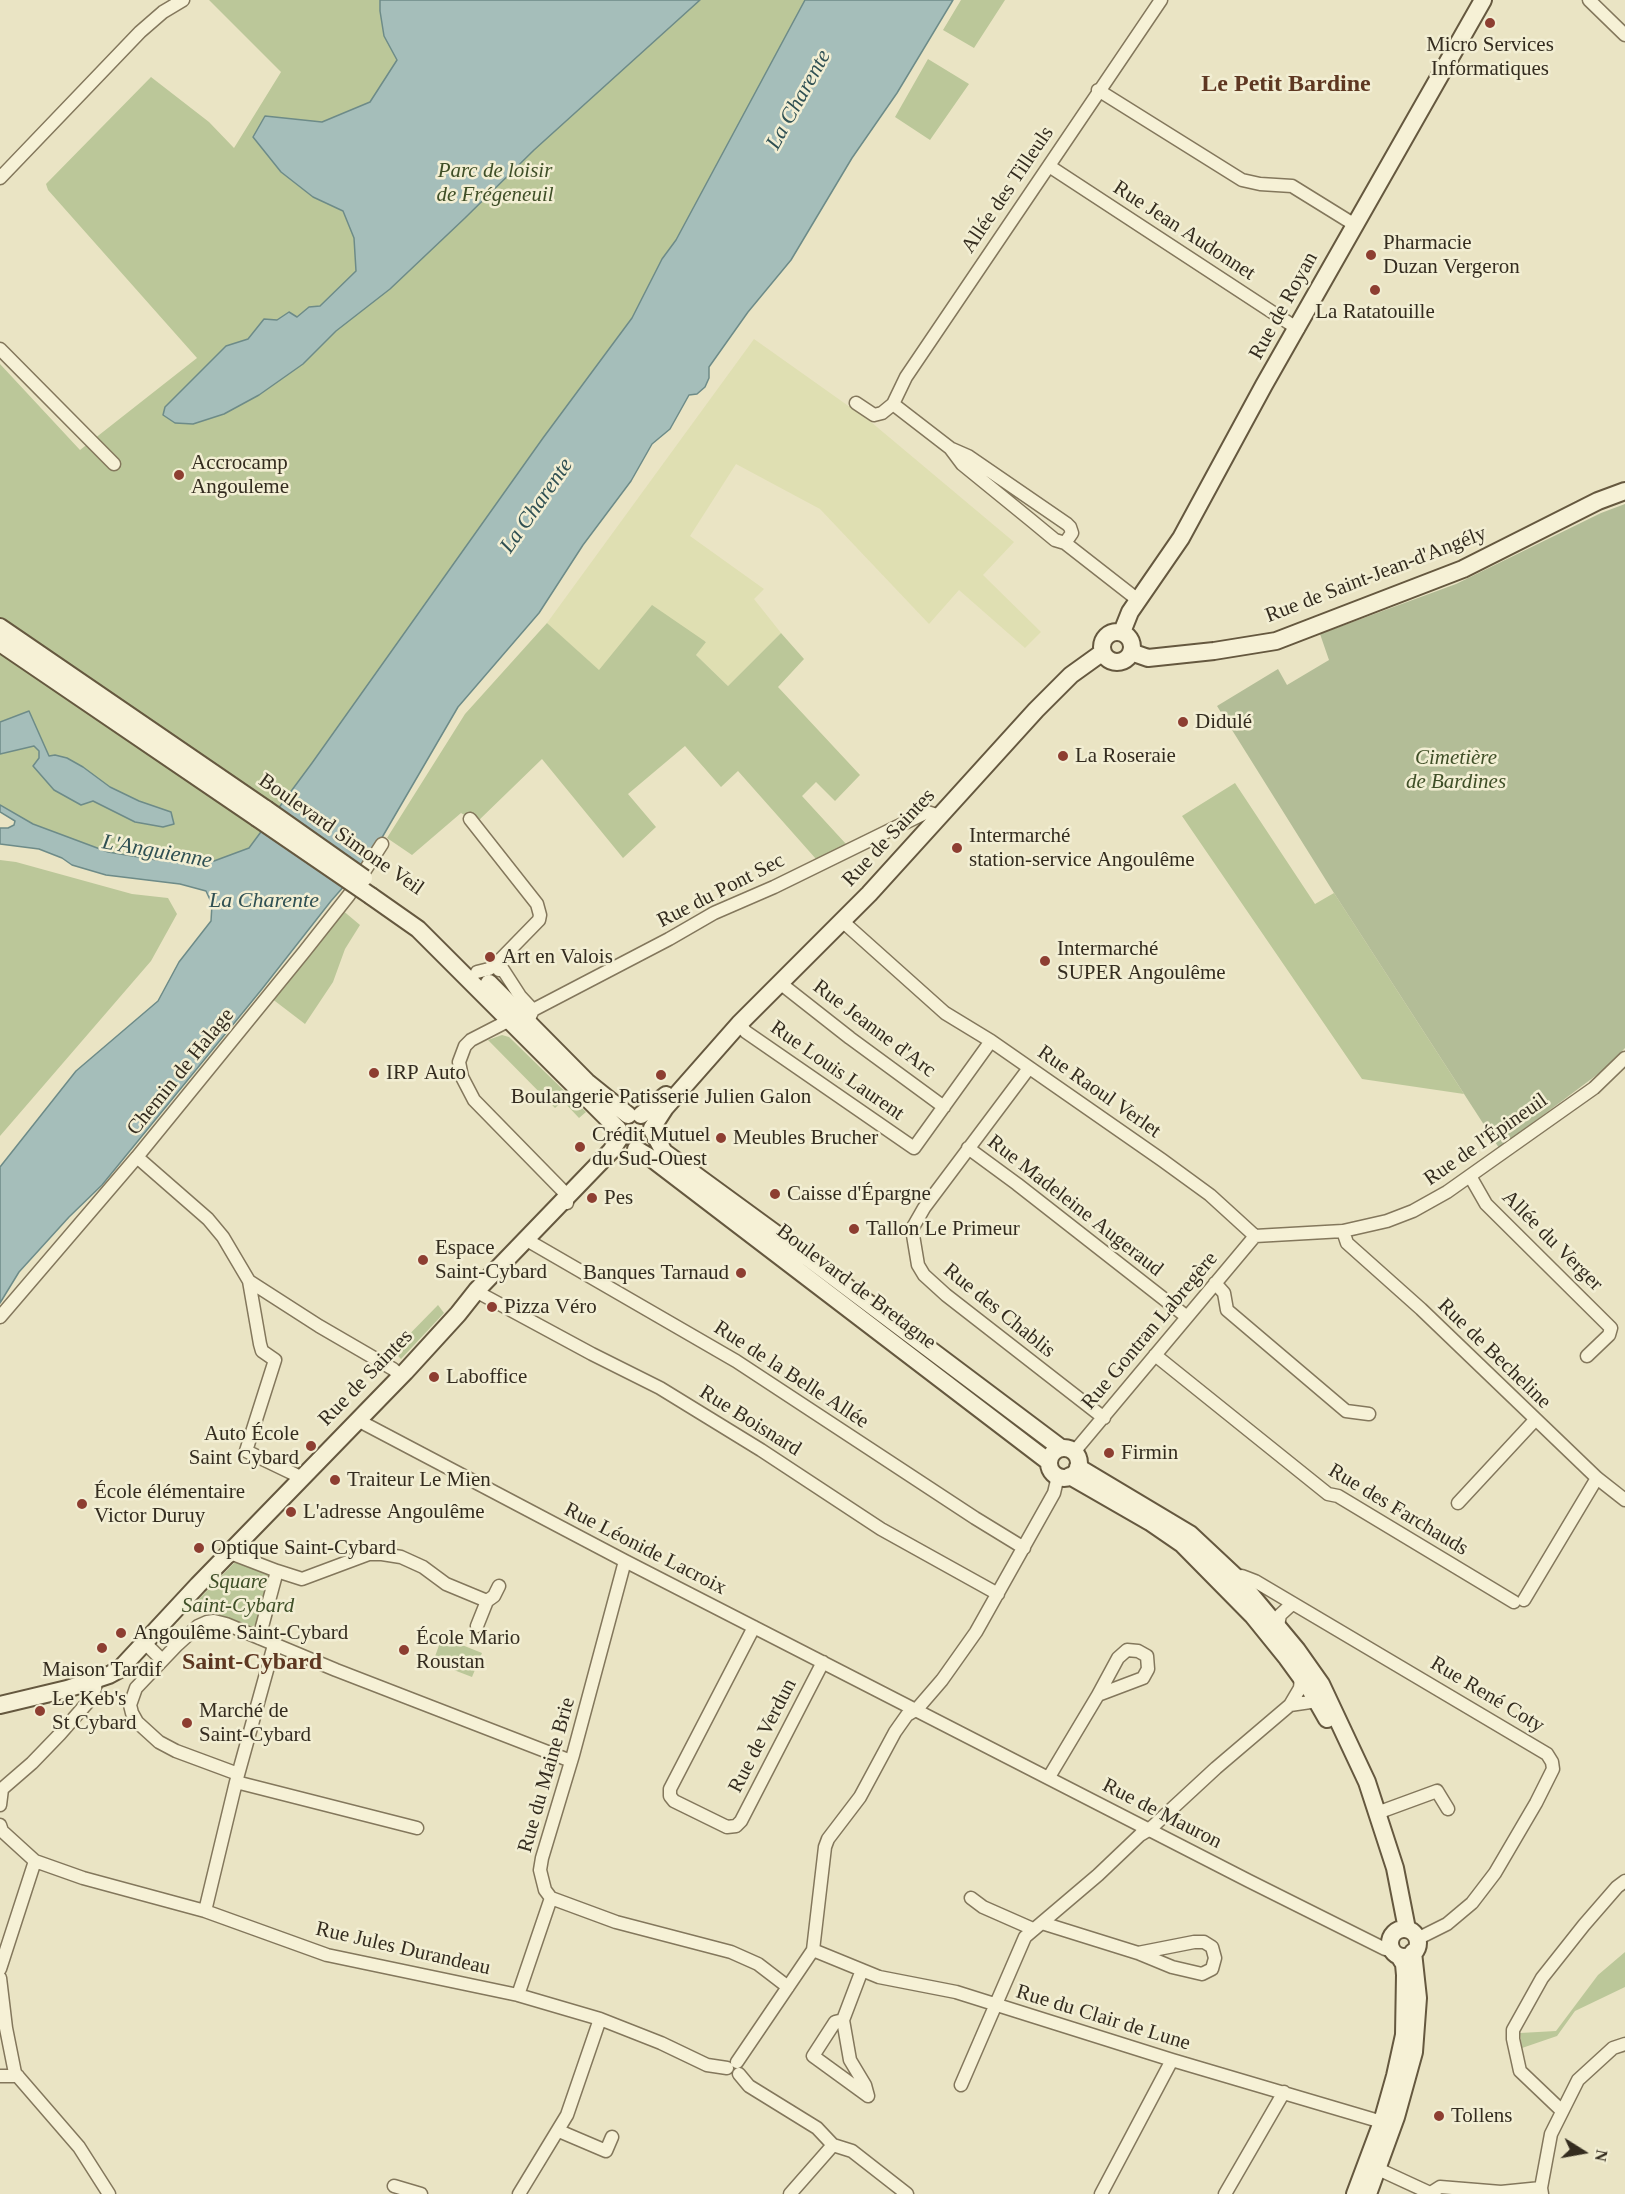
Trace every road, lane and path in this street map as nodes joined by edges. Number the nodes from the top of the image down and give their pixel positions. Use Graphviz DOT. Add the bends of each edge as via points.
graph roads {
  1 [pos="183,0"];
  2 [pos="1161,0"];
  3 [pos="1483,0"];
  4 [pos="1589,0"];
  5 [pos="1625,35"];
  6 [pos="1098,90"];
  7 [pos="1049,166"];
  8 [pos="0,178"];
  9 [pos="1355,225"];
  10 [pos="1298,329"];
  11 [pos="0,349"];
  12 [pos="856,403"];
  13 [pos="893,404"];
  14 [pos="950,448"];
  15 [pos="114,464"];
  16 [pos="1625,491"];
  17 [pos="1065,543"];
  18 [pos="1138,600"];
  19 [pos="0,627"];
  20 [pos="1122,632"];
  21 [pos="0,643"];
  22 [pos="1103,652"];
  23 [pos="1131,652"];
  24 [pos="261,814"];
  25 [pos="940,816"];
  26 [pos="470,819"];
  27 [pos="382,844"];
  28 [pos="374,891"];
  29 [pos="841,920"];
  30 [pos="498,962"];
  31 [pos="477,972"];
  32 [pos="780,983"];
  33 [pos="502,995"];
  34 [pos="530,1015"];
  35 [pos="508,1018"];
  36 [pos="739,1024"];
  37 [pos="991,1041"];
  38 [pos="1625,1058"];
  39 [pos="1029,1068"];
  40 [pos="944,1107"];
  41 [pos="644,1122"];
  42 [pos="625,1141"];
  43 [pos="968,1148"];
  44 [pos="137,1157"];
  45 [pos="1470,1176"];
  46 [pos="567,1202"];
  47 [pos="1349,1230"];
  48 [pos="1255,1236"];
  49 [pos="532,1243"];
  50 [pos="249,1281"];
  51 [pos="1215,1283"];
  52 [pos="479,1292"];
  53 [pos="0,1317"];
  54 [pos="1187,1317"];
  55 [pos="1155,1355"];
  56 [pos="1587,1356"];
  57 [pos="400,1376"];
  58 [pos="1369,1414"];
  59 [pos="1104,1418"];
  60 [pos="359,1419"];
  61 [pos="1535,1420"];
  62 [pos="1068,1464"];
  63 [pos="1597,1478"];
  64 [pos="300,1479"];
  65 [pos="1625,1500"];
  66 [pos="1458,1503"];
  67 [pos="1024,1548"];
  68 [pos="231,1553"];
  69 [pos="626,1561"];
  70 [pos="278,1571"];
  71 [pos="1237,1578"];
  72 [pos="499,1586"];
  73 [pos="998,1594"];
  74 [pos="487,1601"];
  75 [pos="1292,1604"];
  76 [pos="477,1626"];
  77 [pos="1278,1626"];
  78 [pos="754,1627"];
  79 [pos="158,1629"];
  80 [pos="259,1638"];
  81 [pos="145,1643"];
  82 [pos="274,1645"];
  83 [pos="176,1646"];
  84 [pos="162,1660"];
  85 [pos="823,1662"];
  86 [pos="1301,1677"];
  87 [pos="96,1679"];
  88 [pos="1098,1695"];
  89 [pos="1317,1701"];
  90 [pos="0,1705"];
  91 [pos="1290,1705"];
  92 [pos="917,1709"];
  93 [pos="571,1761"];
  94 [pos="1049,1777"];
  95 [pos="237,1778"];
  96 [pos="5,1786"];
  97 [pos="0,1805"];
  98 [pos="1448,1809"];
  99 [pos="1377,1813"];
  100 [pos="1,1828"];
  101 [pos="417,1828"];
  102 [pos="1149,1829"];
  103 [pos="34,1862"];
  104 [pos="1625,1881"];
  105 [pos="551,1898"];
  106 [pos="971,1898"];
  107 [pos="206,1911"];
  108 [pos="1038,1926"];
  109 [pos="1404,1942"];
  110 [pos="813,1950"];
  111 [pos="1138,1953"];
  112 [pos="0,1969"];
  113 [pos="862,1970"];
  114 [pos="0,1978"];
  115 [pos="788,1987"];
  116 [pos="518,1995"];
  117 [pos="996,2005"];
  118 [pos="600,2019"];
  119 [pos="843,2020"];
  120 [pos="1625,2044"];
  121 [pos="1172,2060"];
  122 [pos="734,2068"];
  123 [pos="0,2076"];
  124 [pos="18,2076"];
  125 [pos="961,2085"];
  126 [pos="1284,2092"];
  127 [pos="1562,2111"];
  128 [pos="1382,2122"];
  129 [pos="559,2131"];
  130 [pos="612,2136"];
  131 [pos="833,2145"];
  132 [pos="1378,2169"];
  133 [pos="394,2186"];
  134 [pos="1541,2191"];
  135 [pos="1429,2193"];
  136 [pos="109,2194"];
  137 [pos="422,2194"];
  138 [pos="519,2194"];
  139 [pos="790,2194"];
  140 [pos="908,2194"];
  141 [pos="1101,2194"];
  142 [pos="1225,2194"];
  143 [pos="1354,2194"];
  144 [pos="1368,2194"];
  1 -- 8 [label="street" via="140,32"];
  2 -- 6 [label="street, Allée des Tilleuls"];
  3 -- 9 [label="main road, Rue de Royan"];
  4 -- 5 [label="street"];
  6 -- 7 [label="street, Allée des Tilleuls"];
  6 -- 9 [label="street" via="1242,180 1292,186"];
  7 -- 10 [label="street, Rue Jean Audonnet"];
  7 -- 13 [label="street, Allée des Tilleuls" via="906,377"];
  9 -- 10 [label="main road, Rue de Royan"];
  10 -- 18 [label="main road, Rue de Royan" via="1181,538"];
  11 -- 15 [label="street"];
  12 -- 13 [label="street" via="874,415"];
  13 -- 14 [label="street"];
  14 -- 17 [label="street" via="962,464 1055,540"];
  14 -- 17 [label="street" via="968,456 1067,524 1072,533"];
  16 -- 23 [label="main road, Rue de Saint-Jean-d'Angély" via="1462,568 1276,641 1148,658"];
  17 -- 18 [label="street"];
  18 -- 20 [label="main road, Rue de Royan"];
  19 -- 24 [label="main road, Boulevard Simone Veil"];
  20 -- 22 [label="main road" via="1112,632 1105,638"];
  20 -- 23 [label="main road" via="1130,638"];
  21 -- 24 [label="main road, Boulevard Simone Veil"];
  22 -- 23 [label="main road" via="1117,662"];
  22 -- 25 [label="main road, Rue de Saintes" via="1071,675 1036,710"];
  24 -- 28 [label="main road, Boulevard Simone Veil, bridge"];
  25 -- 29 [label="main road, Rue de Saintes"];
  25 -- 34 [label="street, Rue du Pont Sec" via="927,812 714,912"];
  26 -- 30 [label="street" via="537,904 540,915"];
  27 -- 44 [label="street, Chemin de Halage" via="349,895"];
  28 -- 31 [label="main road, Boulevard Simone Veil" via="424,922"];
  28 -- 35 [label="main road, Boulevard Simone Veil"];
  29 -- 32 [label="main road, Rue de Saintes"];
  29 -- 37 [label="street, Rue Raoul Verlet" via="945,1013"];
  30 -- 31 [label="street"];
  30 -- 33 [label="street"];
  30 -- 34 [label="street"];
  31 -- 33 [label="main road, Boulevard Simone Veil"];
  32 -- 36 [label="main road, Rue de Saintes"];
  32 -- 40 [label="street, Rue Jeanne d'Arc"];
  33 -- 34 [label="main road, Boulevard Simone Veil"];
  34 -- 41 [label="main road, Boulevard Simone Veil" via="587,1082"];
  35 -- 42 [label="main road, Boulevard Simone Veil"];
  35 -- 46 [label="street" via="465,1046 459,1062 462,1077 474,1100"];
  36 -- 40 [label="street, Rue Louis Laurent" via="914,1148"];
  36 -- 41 [label="main road, Rue de Saintes" via="665,1108"];
  37 -- 39 [label="street, Rue Raoul Verlet"];
  37 -- 40 [label="street"];
  38 -- 45 [label="street, Rue de l'Épineuil" via="1594,1088"];
  39 -- 43 [label="street, Rue des Chablis"];
  39 -- 48 [label="street, Rue Raoul Verlet" via="1210,1195"];
  41 -- 42 [label="main road" via="621,1121"];
  41 -- 42 [label="main road" via="649,1142"];
  41 -- 62 [label="main road, Boulevard de Bretagne" via="664,1152 779,1236"];
  42 -- 46 [label="main road, Rue de Saintes"];
  42 -- 62 [label="main road, Boulevard de Bretagne" via="1049,1462 1053,1453"];
  43 -- 54 [label="street, Rue Madeleine Augeraud"];
  43 -- 59 [label="street, Rue des Chablis" via="912,1229 918,1265 946,1295"];
  44 -- 50 [label="street" via="208,1219"];
  44 -- 53 [label="street, Chemin de Halage"];
  45 -- 47 [label="street, Rue de l'Épineuil" via="1413,1211"];
  45 -- 56 [label="street, Allée du Verger" via="1486,1204 1611,1328 1609,1335"];
  46 -- 49 [label="main road, Rue de Saintes"];
  46 -- 52 [label="main road, Rue de Saintes"];
  47 -- 48 [label="street"];
  47 -- 61 [label="street, Rue de Becheline" via="1347,1243"];
  48 -- 51 [label="street, Rue Gontran Labregère"];
  49 -- 52 [label="main road, Rue de Saintes"];
  49 -- 67 [label="street, Rue de la Belle Allée" via="736,1361"];
  50 -- 57 [label="street"];
  50 -- 64 [label="street" via="262,1351 275,1360 246,1451"];
  51 -- 54 [label="street, Rue Gontran Labregère"];
  51 -- 58 [label="street" via="1224,1293 1227,1310 1235,1317 1346,1411"];
  52 -- 57 [label="main road, Rue de Saintes"];
  52 -- 73 [label="street, Rue Boisnard" via="660,1388 881,1529"];
  54 -- 55 [label="street, Rue Gontran Labregère"];
  55 -- 59 [label="street, Rue Gontran Labregère"];
  55 -- 63 [label="street, Rue des Farchauds" via="1328,1494 1338,1496 1519,1601"];
  57 -- 60 [label="main road, Rue de Saintes"];
  59 -- 62 [label="street, Rue Gontran Labregère"];
  60 -- 64 [label="main road, Rue de Saintes"];
  60 -- 69 [label="street, Rue Léonide Lacroix"];
  61 -- 63 [label="street, Rue de Becheline"];
  61 -- 66 [label="street"];
  62 -- 67 [label="street, Rue Gontran Labregère"];
  62 -- 71 [label="main road, Boulevard de Bretagne" via="1190,1534"];
  62 -- 86 [label="main road, Boulevard de Bretagne" via="1182,1544 1253,1616"];
  63 -- 65 [label="street, Rue de Becheline"];
  64 -- 68 [label="main road, Rue de Saintes"];
  67 -- 73 [label="street, Rue Gontran Labregère"];
  68 -- 70 [label="street"];
  68 -- 79 [label="main road, Rue de Saintes"];
  69 -- 78 [label="street, Rue Léonide Lacroix"];
  69 -- 93 [label="street, Rue du Maine Brie"];
  70 -- 74 [label="street" via="302,1579 369,1554 382,1554 401,1557 446,1584"];
  70 -- 80 [label="street"];
  71 -- 75 [label="street, Rue René Coty" via="1255,1581"];
  71 -- 77 [label="main road, Boulevard de Bretagne"];
  72 -- 74 [label="street"];
  73 -- 92 [label="street, Rue Gontran Labregère" via="976,1632"];
  74 -- 76 [label="street"];
  75 -- 77 [label="street" via="1280,1615"];
  75 -- 109 [label="street, Rue René Coty" via="1547,1754 1552,1762 1553,1769 1536,1803 1495,1873 1472,1903 1447,1924"];
  77 -- 99 [label="main road, Boulevard de Bretagne" via="1321,1684 1367,1782"];
  78 -- 85 [label="street, Rue Léonide Lacroix"];
  78 -- 85 [label="street, Rue de Verdun" via="670,1790 674,1801 727,1827 741,1821"];
  79 -- 81 [label="main road, Rue de Saintes"];
  79 -- 83 [label="street"];
  80 -- 82 [label="street"];
  80 -- 83 [label="street" via="214,1621 198,1626"];
  81 -- 84 [label="street"];
  81 -- 87 [label="main road, Rue de Saintes" via="120,1669"];
  82 -- 93 [label="street"];
  82 -- 95 [label="street"];
  83 -- 84 [label="street"];
  84 -- 95 [label="street" via="132,1696 130,1705 137,1722 159,1742"];
  85 -- 92 [label="street, Rue Léonide Lacroix"];
  86 -- 89 [label="main road, Boulevard de Bretagne"];
  86 -- 91 [label="street" via="1300,1688"];
  87 -- 90 [label="main road, Rue de Saintes"];
  87 -- 96 [label="street" via="88,1702"];
  88 -- 94 [label="street"];
  89 -- 91 [label="street"];
  89 -- 109 [label="main road, Boulevard de Bretagne" via="1358,1784 1389,1879"];
  91 -- 102 [label="street"];
  92 -- 94 [label="street, Rue de Mauron"];
  92 -- 110 [label="street, Rue Gontran Labregère" via="895,1732 860,1797 828,1839"];
  93 -- 105 [label="street, Rue du Maine Brie" via="540,1870"];
  94 -- 102 [label="street, Rue de Mauron"];
  95 -- 101 [label="street"];
  95 -- 107 [label="street"];
  96 -- 97 [label="street"];
  98 -- 99 [label="street" via="1437,1791"];
  99 -- 109 [label="main road, Boulevard de Bretagne" via="1395,1868"];
  100 -- 103 [label="street"];
  102 -- 108 [label="street"];
  102 -- 109 [label="street, Rue de Mauron" via="1385,1949"];
  103 -- 107 [label="street, Rue Jules Durandeau"];
  103 -- 112 [label="street"];
  104 -- 127 [label="street" via="1542,1977 1513,2030 1520,2071"];
  105 -- 115 [label="street" via="616,1922 731,1952 758,1964"];
  105 -- 116 [label="street"];
  106 -- 108 [label="street"];
  107 -- 116 [label="street, Rue Jules Durandeau" via="327,1955"];
  108 -- 111 [label="street"];
  108 -- 117 [label="street" via="1025,1937"];
  109 -- 128 [label="main road, Boulevard de Bretagne" via="1404,2036"];
  109 -- 132 [label="main road, Boulevard de Bretagne" via="1418,1998 1414,2052"];
  110 -- 113 [label="street, Rue du Clair de Lune"];
  110 -- 115 [label="street, Rue Gontran Labregère"];
  111 -- 111 [label="street" via="1202,1974 1212,1969 1215,1958 1212,1947 1204,1942"];
  113 -- 117 [label="street, Rue du Clair de Lune"];
  113 -- 119 [label="street"];
  114 -- 124 [label="street" via="6,2028"];
  115 -- 122 [label="street, Rue Gontran Labregère"];
  116 -- 118 [label="street, Rue Jules Durandeau"];
  117 -- 121 [label="street, Rue du Clair de Lune"];
  117 -- 125 [label="street"];
  118 -- 122 [label="street, Rue Jules Durandeau" via="707,2065"];
  118 -- 129 [label="street"];
  119 -- 119 [label="street" via="850,2060 868,2096 813,2056 835,2022"];
  120 -- 127 [label="street" via="1612,2048 1578,2080"];
  121 -- 126 [label="street, Rue du Clair de Lune"];
  121 -- 141 [label="street"];
  122 -- 131 [label="street, Rue Jules Durandeau" via="749,2086 817,2128"];
  123 -- 124 [label="street"];
  124 -- 136 [label="street" via="79,2147"];
  126 -- 128 [label="street, Rue du Clair de Lune"];
  126 -- 142 [label="street"];
  127 -- 134 [label="street" via="1551,2134"];
  128 -- 143 [label="main road, Boulevard de Bretagne"];
  129 -- 130 [label="street" via="606,2151"];
  129 -- 138 [label="street"];
  131 -- 139 [label="street"];
  131 -- 140 [label="street, Rue Jules Durandeau" via="852,2151"];
  132 -- 135 [label="street"];
  132 -- 144 [label="main road, Boulevard de Bretagne"];
  133 -- 137 [label="street"];
  134 -- 135 [label="street" via="1440,2187"];
}
